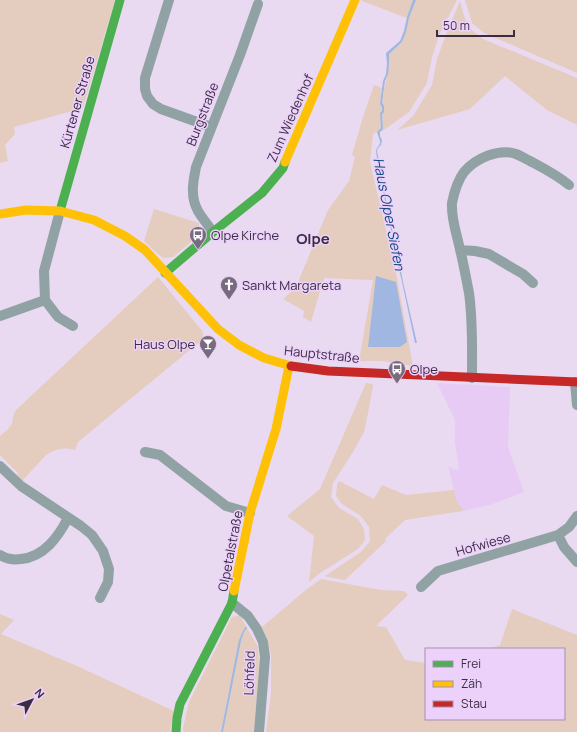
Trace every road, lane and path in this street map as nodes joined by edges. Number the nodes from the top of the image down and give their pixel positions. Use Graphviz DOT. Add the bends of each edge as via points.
graph roads {
  1 [pos="120,0"];
  2 [pos="169,0"];
  3 [pos="355,0"];
  4 [pos="258,4"];
  5 [pos="211,127"];
  6 [pos="568,185"];
  7 [pos="60,211"];
  8 [pos="0,214"];
  9 [pos="213,232"];
  10 [pos="460,250"];
  11 [pos="165,273"];
  12 [pos="533,283"];
  13 [pos="45,300"];
  14 [pos="0,316"];
  15 [pos="73,326"];
  16 [pos="289,366"];
  17 [pos="472,378"];
  18 [pos="576,382"];
  19 [pos="577,405"];
  20 [pos="145,452"];
  21 [pos="0,466"];
  22 [pos="250,513"];
  23 [pos="577,516"];
  24 [pos="68,518"];
  25 [pos="558,535"];
  26 [pos="0,555"];
  27 [pos="577,562"];
  28 [pos="420,587"];
  29 [pos="100,598"];
  30 [pos="232,603"];
  31 [pos="176,732"];
  32 [pos="259,732"];
  1 -- 7 [label="street, Kürtener Straße"];
  2 -- 5 [label="street" via="145,78 147,96 152,104 161,109"];
  3 -- 9 [label="street, Zum Wiedenhof" via="283,168 262,193"];
  4 -- 5 [label="street, Burgstraße"];
  5 -- 9 [label="street, Burgstraße" via="196,167 193,197 198,211"];
  6 -- 10 [label="street" via="516,154 495,154 474,163 464,172 458,183 452,204"];
  7 -- 8 [label="street, Hauptstraße" via="26,210"];
  7 -- 11 [label="street, Hauptstraße" via="94,220 125,236 145,250"];
  7 -- 13 [label="street" via="44,271"];
  9 -- 11 [label="street, Zum Wiedenhof"];
  10 -- 12 [label="street" via="489,254 523,274"];
  10 -- 17 [label="street" via="472,322"];
  11 -- 16 [label="street, Hauptstraße" via="228,337 264,358"];
  13 -- 14 [label="street"];
  13 -- 15 [label="street" via="58,317"];
  16 -- 17 [label="street, Hauptstraße" via="328,371"];
  16 -- 22 [label="street, Olpetalstraße" via="276,429"];
  17 -- 18 [label="street, Hauptstraße"];
  18 -- 19 [label="street"];
  20 -- 22 [label="street" via="160,455 226,506"];
  21 -- 24 [label="street" via="20,486"];
  22 -- 30 [label="street, Olpetalstraße"];
  23 -- 25 [label="street, Hofwiese" via="569,527"];
  24 -- 26 [label="street" via="51,543 35,555 14,560"];
  24 -- 29 [label="street" via="92,535 103,551 109,570 108,582"];
  25 -- 27 [label="street"];
  25 -- 28 [label="street, Hofwiese" via="438,571"];
  30 -- 31 [label="street, Olpetalstraße" via="180,704"];
  30 -- 32 [label="street, Löhfeld" via="248,616 263,642 265,657"];
}
